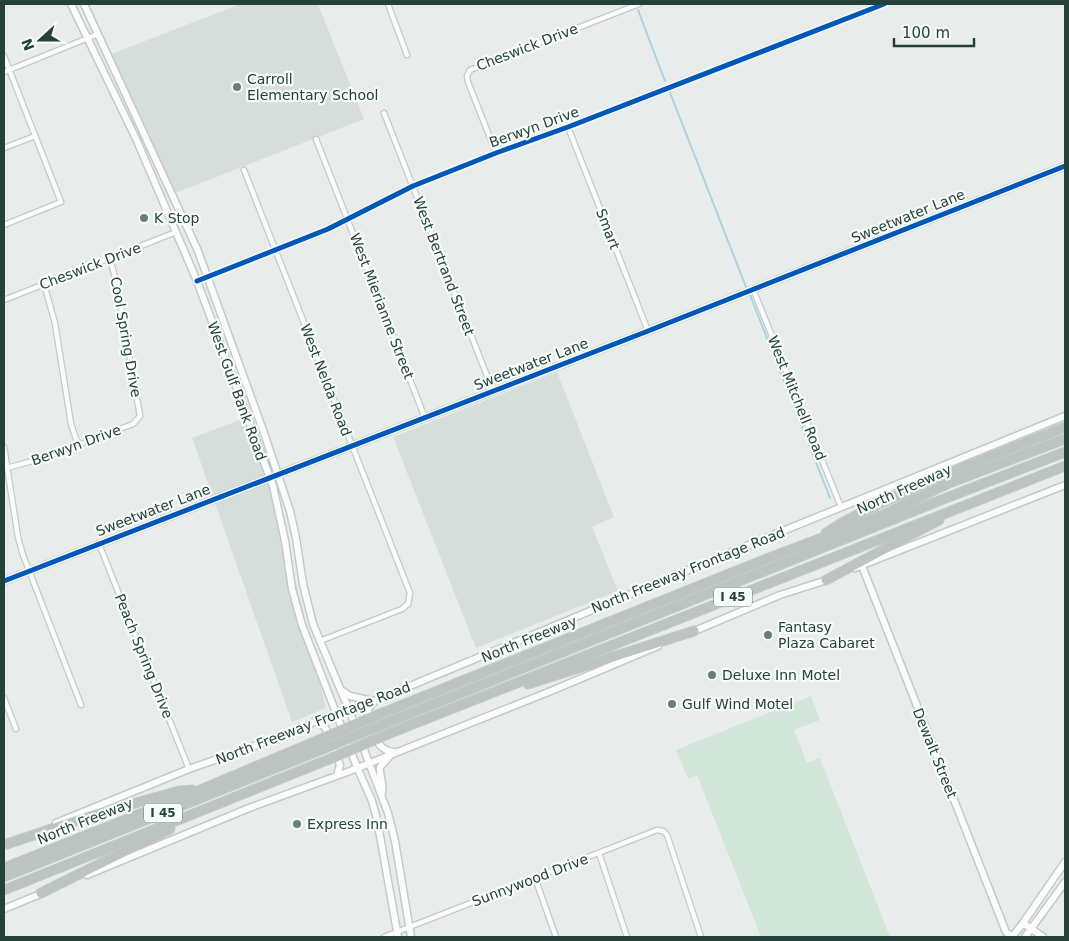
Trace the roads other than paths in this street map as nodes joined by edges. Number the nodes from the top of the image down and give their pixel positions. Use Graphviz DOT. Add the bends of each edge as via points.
graph roads {
  1 [pos="72,4"];
  2 [pos="84,4"];
  3 [pos="388,4"];
  4 [pos="639,4"];
  5 [pos="882,4"];
  6 [pos="98,34"];
  7 [pos="88,39"];
  8 [pos="407,55"];
  9 [pos="4,56"];
  10 [pos="6,71"];
  11 [pos="384,113"];
  12 [pos="568,127"];
  13 [pos="35,136"];
  14 [pos="316,139"];
  15 [pos="4,148"];
  16 [pos="496,153"];
  17 [pos="1065,166"];
  18 [pos="244,170"];
  19 [pos="413,186"];
  20 [pos="348,220"];
  21 [pos="4,225"];
  22 [pos="176,232"];
  23 [pos="276,250"];
  24 [pos="110,258"];
  25 [pos="208,276"];
  26 [pos="197,281"];
  27 [pos="44,284"];
  28 [pos="753,289"];
  29 [pos="4,300"];
  30 [pos="648,331"];
  31 [pos="493,391"];
  32 [pos="140,416"];
  33 [pos="1065,416"];
  34 [pos="425,418"];
  35 [pos="1065,427"];
  36 [pos="1065,439"];
  37 [pos="78,445"];
  38 [pos="352,445"];
  39 [pos="4,446"];
  40 [pos="1065,452"];
  41 [pos="1065,466"];
  42 [pos="7,468"];
  43 [pos="279,474"];
  44 [pos="270,478"];
  45 [pos="1065,485"];
  46 [pos="979,499"];
  47 [pos="841,507"];
  48 [pos="812,543"];
  49 [pos="99,544"];
  50 [pos="862,566"];
  51 [pos="28,571"];
  52 [pos="826,580"];
  53 [pos="4,581"];
  54 [pos="694,631"];
  55 [pos="320,641"];
  56 [pos="339,687"];
  57 [pos="327,688"];
  58 [pos="486,694"];
  59 [pos="4,698"];
  60 [pos="374,701"];
  61 [pos="81,705"];
  62 [pos="349,710"];
  63 [pos="336,714"];
  64 [pos="315,722"];
  65 [pos="16,729"];
  66 [pos="396,752"];
  67 [pos="369,763"];
  68 [pos="357,768"];
  69 [pos="189,769"];
  70 [pos="337,776"];
  71 [pos="200,790"];
  72 [pos="382,795"];
  73 [pos="229,800"];
  74 [pos="395,841"];
  75 [pos="5,844"];
  76 [pos="382,844"];
  77 [pos="599,853"];
  78 [pos="1065,862"];
  79 [pos="4,868"];
  80 [pos="4,877"];
  81 [pos="534,878"];
  82 [pos="1065,882"];
  83 [pos="4,890"];
  84 [pos="41,893"];
  85 [pos="4,909"];
  86 [pos="1023,923"];
  87 [pos="409,928"];
  88 [pos="1031,929"];
  89 [pos="398,935"];
  90 [pos="384,937"];
  91 [pos="411,937"];
  92 [pos="556,937"];
  93 [pos="628,937"];
  94 [pos="701,937"];
  95 [pos="1012,937"];
  96 [pos="1026,937"];
  97 [pos="1043,937"];
  1 -- 7 [label="main road, West Gulf Bank Road"];
  2 -- 6 [label="main road, West Gulf Bank Road"];
  3 -- 8 [label="street"];
  4 -- 16 [label="street, Cheswick Drive" via="470,70 468,82"];
  5 -- 12 [label="street, Berwyn Drive"];
  6 -- 7 [label="street"];
  6 -- 25 [label="main road, West Gulf Bank Road"];
  7 -- 10 [label="street"];
  7 -- 22 [label="main road, West Gulf Bank Road"];
  9 -- 10 [label="street"];
  10 -- 13 [label="street"];
  11 -- 19 [label="street, West Bertrand Street"];
  12 -- 16 [label="street, Berwyn Drive"];
  12 -- 30 [label="street, Smart"];
  13 -- 15 [label="street"];
  13 -- 21 [label="street" via="61,202"];
  14 -- 20 [label="street, West Mierianne Street"];
  16 -- 19 [label="street, Berwyn Drive"];
  17 -- 28 [label="main road, Sweetwater Lane"];
  18 -- 23 [label="street, West Nelda Road"];
  19 -- 20 [label="street, Berwyn Drive"];
  19 -- 31 [label="street, West Bertrand Street"];
  20 -- 23 [label="street, Berwyn Drive"];
  20 -- 34 [label="street, West Mierianne Street"];
  22 -- 24 [label="street, Cheswick Drive"];
  22 -- 26 [label="main road, West Gulf Bank Road"];
  23 -- 25 [label="street, Berwyn Drive"];
  23 -- 38 [label="street, West Nelda Road"];
  24 -- 27 [label="street, Cheswick Drive"];
  24 -- 32 [label="street, Cool Spring Drive"];
  25 -- 26 [label="street, Berwyn Drive"];
  25 -- 43 [label="main road, West Gulf Bank Road"];
  26 -- 44 [label="main road, West Gulf Bank Road"];
  27 -- 29 [label="street, Cheswick Drive"];
  27 -- 37 [label="street" via="54,323 70,424"];
  28 -- 30 [label="main road, Sweetwater Lane"];
  28 -- 47 [label="street, West Mitchell Road"];
  30 -- 31 [label="main road, Sweetwater Lane"];
  31 -- 34 [label="main road, Sweetwater Lane"];
  32 -- 37 [label="street, Berwyn Drive" via="133,424"];
  33 -- 47 [label="main road, North Freeway Frontage Road"];
  34 -- 38 [label="main road, Sweetwater Lane"];
  35 -- 48 [label="highway" via="889,500 835,526"];
  36 -- 48 [label="highway, North Freeway / I 45" via="949,483"];
  37 -- 42 [label="street, Berwyn Drive"];
  38 -- 43 [label="main road, Sweetwater Lane"];
  38 -- 55 [label="street, West Nelda Road" via="410,593 408,604 402,609"];
  39 -- 42 [label="street"];
  40 -- 80 [label="highway, North Freeway / I 45, bridge"];
  41 -- 46 [label="highway, I 45"];
  42 -- 51 [label="street" via="18,537"];
  43 -- 44 [label="main road, Sweetwater Lane"];
  43 -- 55 [label="main road, West Gulf Bank Road" via="296,538 307,603"];
  44 -- 49 [label="main road, Sweetwater Lane"];
  44 -- 57 [label="main road, West Gulf Bank Road" via="284,533 297,610"];
  45 -- 50 [label="main road"];
  46 -- 52 [label="highway"];
  46 -- 58 [label="highway, I 45" via="599,652"];
  47 -- 60 [label="main road, North Freeway Frontage Road"];
  48 -- 71 [label="highway, North Freeway / I 45, bridge" via="380,714"];
  49 -- 51 [label="main road, Sweetwater Lane"];
  49 -- 69 [label="street, Peach Spring Drive"];
  50 -- 52 [label="main road"];
  50 -- 95 [label="main road, Dewalt Street" via="1006,932"];
  51 -- 53 [label="main road, Sweetwater Lane"];
  51 -- 61 [label="street"];
  52 -- 54 [label="main road" via="780,595"];
  54 -- 58 [label="highway" via="545,679"];
  54 -- 66 [label="main road" via="551,692"];
  55 -- 56 [label="main road, West Gulf Bank Road"];
  56 -- 57 [label="main road"];
  56 -- 60 [label="main road" via="350,696"];
  56 -- 62 [label="main road, West Gulf Bank Road"];
  57 -- 63 [label="main road, West Gulf Bank Road"];
  58 -- 73 [label="highway, I 45, bridge"];
  59 -- 65 [label="street"];
  60 -- 62 [label="main road, North Freeway Frontage Road"];
  60 -- 66 [label="main road" via="368,710 373,736 384,750"];
  62 -- 63 [label="main road, North Freeway Frontage Road"];
  62 -- 67 [label="main road, West Gulf Bank Road"];
  63 -- 64 [label="main road, North Freeway Frontage Road"];
  63 -- 68 [label="main road, West Gulf Bank Road"];
  64 -- 69 [label="main road, North Freeway Frontage Road"];
  64 -- 70 [label="main road" via="326,727 340,765"];
  66 -- 67 [label="main road"];
  66 -- 72 [label="main road" via="380,767 384,785"];
  67 -- 68 [label="main road"];
  67 -- 72 [label="main road, West Gulf Bank Road"];
  68 -- 70 [label="main road"];
  68 -- 76 [label="main road, West Gulf Bank Road" via="372,801"];
  69 -- 75 [label="main road, North Freeway Frontage Road"];
  70 -- 84 [label="main road" via="249,808"];
  71 -- 75 [label="highway" via="179,791"];
  71 -- 79 [label="highway, North Freeway / I 45"];
  72 -- 74 [label="main road, West Gulf Bank Road"];
  73 -- 83 [label="highway, I 45"];
  73 -- 84 [label="highway"];
  74 -- 76 [label="main road"];
  74 -- 87 [label="main road, West Gulf Bank Road"];
  76 -- 89 [label="main road, West Gulf Bank Road"];
  77 -- 81 [label="street, Sunnywood Drive"];
  77 -- 93 [label="street"];
  77 -- 94 [label="street, Sunnywood Drive" via="656,830 667,834"];
  78 -- 86 [label="main road"];
  81 -- 87 [label="street, Sunnywood Drive"];
  81 -- 92 [label="street"];
  82 -- 88 [label="main road"];
  84 -- 85 [label="main road"];
  86 -- 88 [label="main road"];
  86 -- 95 [label="main road"];
  87 -- 89 [label="street, Sunnywood Drive"];
  87 -- 91 [label="main road, West Gulf Bank Road"];
  88 -- 96 [label="main road"];
  88 -- 97 [label="main road"];
  89 -- 90 [label="street, Sunnywood Drive"];
}
